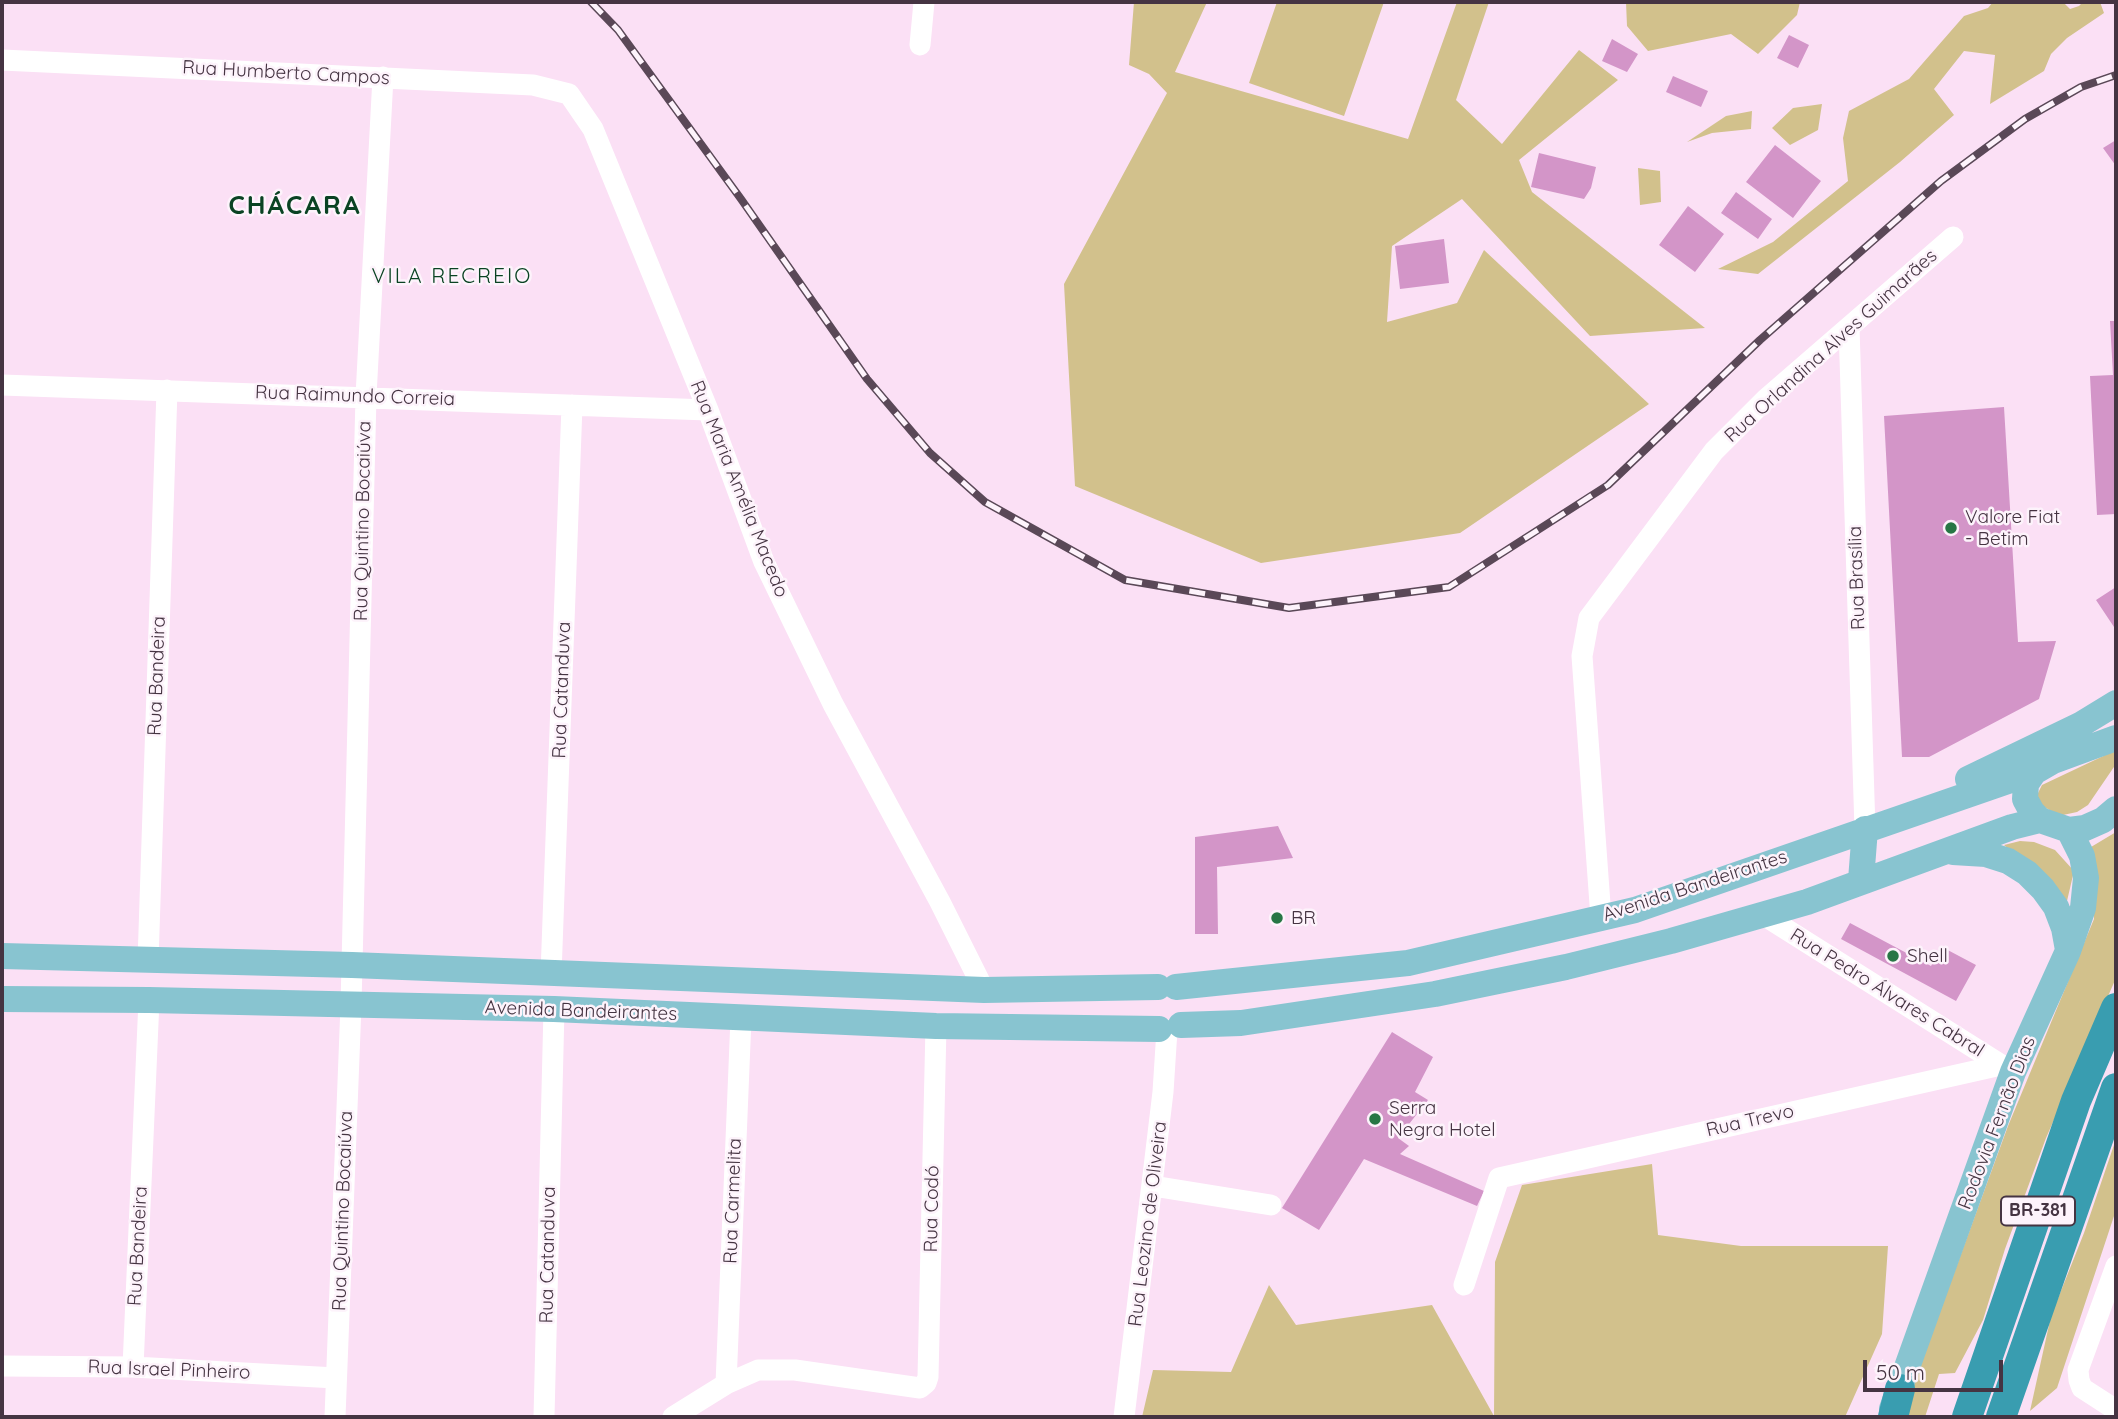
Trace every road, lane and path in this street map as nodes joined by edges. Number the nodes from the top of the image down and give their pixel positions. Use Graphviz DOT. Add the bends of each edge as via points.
graph roads {
  1 [pos="924,2"];
  2 [pos="920,45"];
  3 [pos="2,60"];
  4 [pos="383,77"];
  5 [pos="569,94"];
  6 [pos="1953,237"];
  7 [pos="1849,327"];
  8 [pos="2,385"];
  9 [pos="167,390"];
  10 [pos="366,396"];
  11 [pos="572,405"];
  12 [pos="708,410"];
  13 [pos="2116,694"];
  14 [pos="2116,703"];
  15 [pos="2080,725"];
  16 [pos="2116,738"];
  17 [pos="2034,772"];
  18 [pos="2116,808"];
  19 [pos="2040,820"];
  20 [pos="1865,828"];
  21 [pos="2069,830"];
  22 [pos="1941,853"];
  23 [pos="1861,880"];
  24 [pos="1762,914"];
  25 [pos="1601,918"];
  26 [pos="2068,951"];
  27 [pos="2,956"];
  28 [pos="148,961"];
  29 [pos="352,965"];
  30 [pos="551,974"];
  31 [pos="1167,987"];
  32 [pos="984,990"];
  33 [pos="2,999"];
  34 [pos="149,1000"];
  35 [pos="351,1005"];
  36 [pos="2116,1008"];
  37 [pos="554,1009"];
  38 [pos="741,1018"];
  39 [pos="936,1026"];
  40 [pos="1169,1028"];
  41 [pos="2007,1068"];
  42 [pos="2116,1087"];
  43 [pos="1153,1186"];
  44 [pos="1271,1205"];
  45 [pos="2116,1266"];
  46 [pos="1464,1284"];
  47 [pos="2,1366"];
  48 [pos="133,1367"];
  49 [pos="336,1378"];
  50 [pos="726,1384"];
  51 [pos="1900,1389"];
  52 [pos="2116,1409"];
  53 [pos="335,1417"];
  54 [pos="544,1417"];
  55 [pos="673,1417"];
  56 [pos="1124,1417"];
  57 [pos="1891,1417"];
  58 [pos="1967,1417"];
  59 [pos="2001,1417"];
  1 -- 2 [label="street"];
  3 -- 4 [label="street, Rua Humberto Campos"];
  4 -- 5 [label="street, Rua Humberto Campos" via="533,85"];
  4 -- 10 [label="street, Rua Quintino Bocaiúva"];
  5 -- 12 [label="street, Rua Maria Amélia Macedo" via="593,130"];
  6 -- 7 [label="street, Rua Orlandina Alves Guimarães"];
  7 -- 20 [label="street, Rua Brasília"];
  7 -- 25 [label="street, Rua Orlandina Alves Guimarães" via="1714,451 1589,618 1582,656"];
  8 -- 9 [label="street, Rua Raimundo Correia"];
  9 -- 10 [label="street, Rua Raimundo Correia"];
  9 -- 28 [label="street, Rua Bandeira"];
  10 -- 11 [label="street, Rua Raimundo Correia"];
  10 -- 29 [label="street, Rua Quintino Bocaiúva"];
  11 -- 12 [label="street, Rua Raimundo Correia"];
  11 -- 30 [label="street, Rua Catanduva"];
  12 -- 32 [label="street, Rua Maria Amélia Macedo" via="764,562 833,704"];
  13 -- 15 [label="street"];
  14 -- 15 [label="main road"];
  15 -- 20 [label="main road"];
  16 -- 17 [label="main road, Avenida Bandeirantes"];
  17 -- 19 [label="main road" via="2026,784 2025,799"];
  17 -- 20 [label="main road, Avenida Bandeirantes"];
  18 -- 21 [label="main road" via="2104,820"];
  19 -- 21 [label="main road"];
  19 -- 22 [label="main road, Avenida Bandeirantes"];
  20 -- 23 [label="main road"];
  20 -- 25 [label="main road, Avenida Bandeirantes"];
  21 -- 26 [label="main road, Rodovia Fernão Dias" via="2082,856 2086,878 2083,908"];
  22 -- 23 [label="main road, Avenida Bandeirantes"];
  22 -- 26 [label="main road" via="1986,854 2027,873 2056,907"];
  23 -- 24 [label="main road, Avenida Bandeirantes"];
  24 -- 40 [label="main road, Avenida Bandeirantes" via="1580,964 1435,994 1241,1023"];
  24 -- 41 [label="street, Rua Pedro Álvares Cabral"];
  25 -- 31 [label="main road, Avenida Bandeirantes" via="1408,963"];
  26 -- 41 [label="main road, Rodovia Fernão Dias"];
  27 -- 28 [label="main road, Avenida Bandeirantes"];
  28 -- 29 [label="main road, Avenida Bandeirantes"];
  29 -- 30 [label="main road, Avenida Bandeirantes"];
  29 -- 35 [label="street, Rua Quintino Bocaiúva"];
  30 -- 32 [label="main road, Avenida Bandeirantes"];
  31 -- 32 [label="main road, Avenida Bandeirantes"];
  31 -- 40 [label="main road" via="1182,991 1190,1004 1189,1012"];
  31 -- 40 [label="main road" via="1147,998 1145,1012 1148,1019"];
  33 -- 34 [label="main road, Avenida Bandeirantes"];
  34 -- 35 [label="main road, Avenida Bandeirantes"];
  34 -- 48 [label="street, Rua Bandeira"];
  35 -- 37 [label="main road, Avenida Bandeirantes"];
  35 -- 49 [label="street, Rua Quintino Bocaiúva"];
  36 -- 58 [label="highway, BR-381" via="2076,1101"];
  37 -- 38 [label="main road, Avenida Bandeirantes"];
  37 -- 54 [label="street, Rua Catanduva"];
  38 -- 39 [label="main road, Avenida Bandeirantes"];
  38 -- 50 [label="street, Rua Carmelita"];
  39 -- 40 [label="main road, Avenida Bandeirantes"];
  39 -- 50 [label="street, Rua Codó" via="928,1377 920,1388 794,1370 758,1370"];
  40 -- 43 [label="street, Rua Leozino de Oliveira"];
  41 -- 46 [label="street, Rua Trevo" via="1499,1178"];
  41 -- 51 [label="main road, Rodovia Fernão Dias"];
  42 -- 59 [label="highway, BR-381"];
  43 -- 44 [label="street"];
  43 -- 56 [label="street, Rua Leozino de Oliveira"];
  45 -- 52 [label="street" via="2078,1370 2082,1388"];
  47 -- 48 [label="street, Rua Israel Pinheiro"];
  48 -- 49 [label="street, Rua Israel Pinheiro"];
  49 -- 53 [label="street, Rua Quintino Bocaiúva"];
  50 -- 55 [label="street"];
  51 -- 57 [label="highway"];
}
